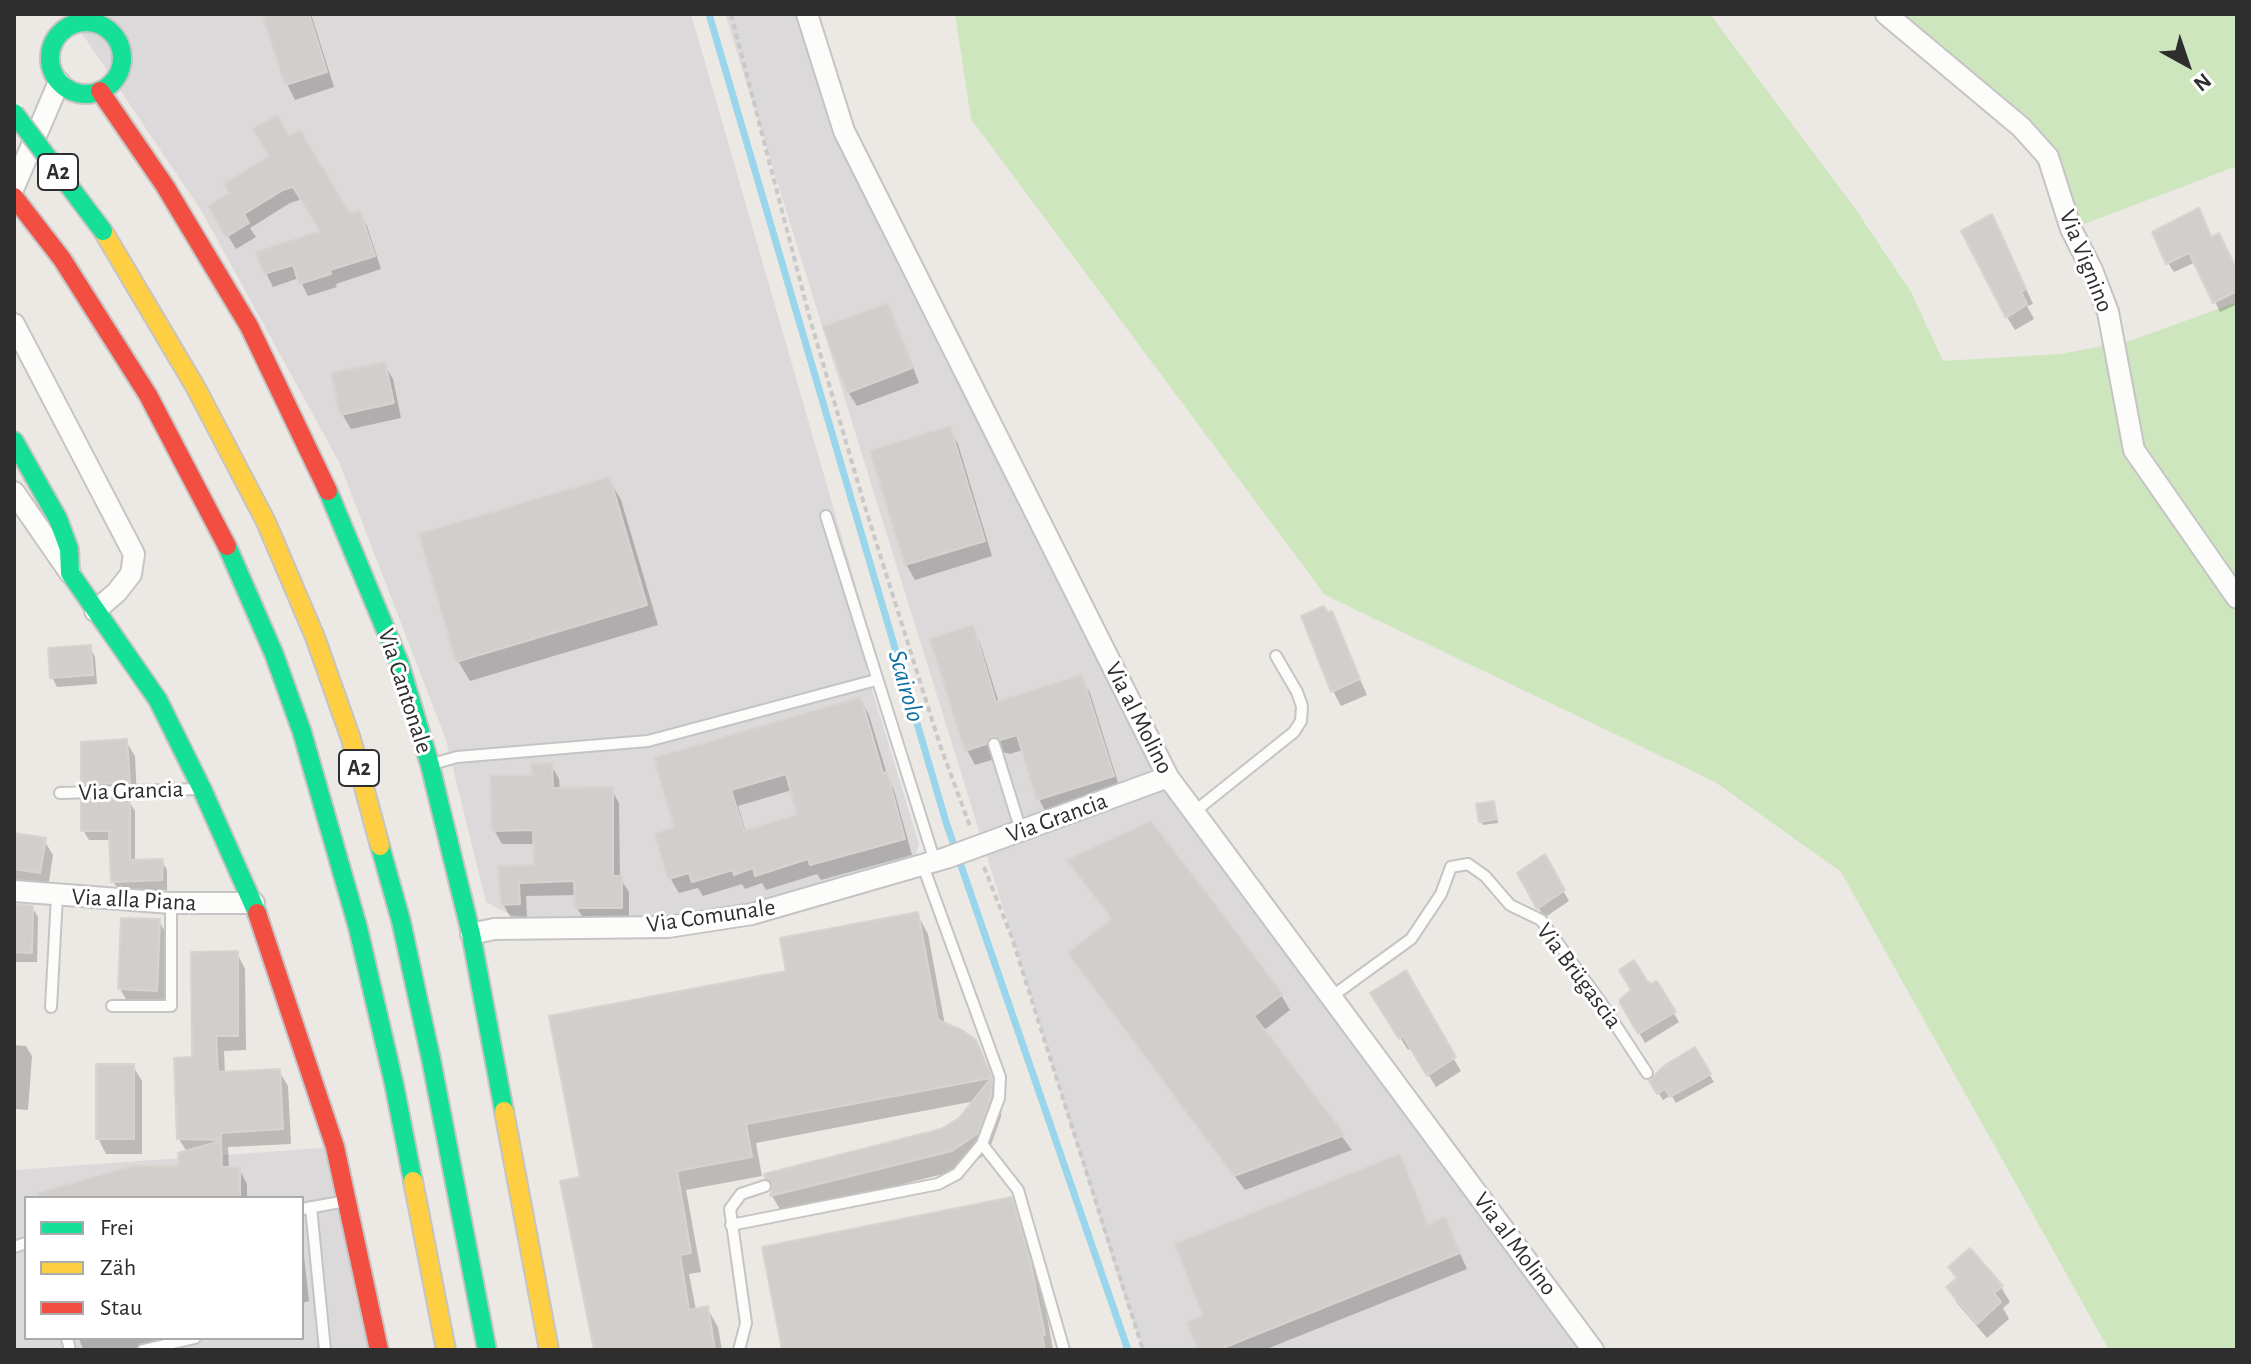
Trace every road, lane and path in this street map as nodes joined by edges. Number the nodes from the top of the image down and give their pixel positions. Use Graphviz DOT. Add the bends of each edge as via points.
graph roads {
  1 [pos="731,14"];
  2 [pos="807,14"];
  3 [pos="1886,14"];
  4 [pos="114,23"];
  5 [pos="59,82"];
  6 [pos="100,91"];
  7 [pos="14,113"];
  8 [pos="14,187"];
  9 [pos="14,197"];
  10 [pos="14,324"];
  11 [pos="14,441"];
  12 [pos="14,492"];
  13 [pos="826,516"];
  14 [pos="70,573"];
  15 [pos="2237,598"];
  16 [pos="95,611"];
  17 [pos="1276,656"];
  18 [pos="876,680"];
  19 [pos="994,744"];
  20 [pos="430,765"];
  21 [pos="1168,777"];
  22 [pos="202,789"];
  23 [pos="60,793"];
  24 [pos="1194,812"];
  25 [pos="1021,831"];
  26 [pos="976,848"];
  27 [pos="935,862"];
  28 [pos="14,891"];
  29 [pos="57,896"];
  30 [pos="171,903"];
  31 [pos="254,903"];
  32 [pos="471,934"];
  33 [pos="1331,997"];
  34 [pos="112,1006"];
  35 [pos="51,1007"];
  36 [pos="1647,1073"];
  37 [pos="982,1144"];
  38 [pos="765,1186"];
  39 [pos="348,1201"];
  40 [pos="306,1208"];
  41 [pos="731,1225"];
  42 [pos="186,1340"];
  43 [pos="143,1350"];
  44 [pos="325,1350"];
  45 [pos="379,1350"];
  46 [pos="446,1350"];
  47 [pos="487,1350"];
  48 [pos="549,1350"];
  49 [pos="739,1350"];
  50 [pos="1064,1350"];
  51 [pos="1143,1350"];
  52 [pos="1593,1350"];
  1 -- 26 [label="path" via="865,507"];
  2 -- 21 [label="street, Via al Molino" via="844,131"];
  3 -- 15 [label="street, Via Vignino" via="2021,127 2048,157 2071,229 2108,312 2134,450"];
  4 -- 5 [label="main road" via="55,29 50,63"];
  4 -- 6 [label="main road" via="121,65"];
  5 -- 6 [label="main road" via="78,93"];
  5 -- 8 [label="street"];
  6 -- 20 [label="main road, Via Cantonale" via="249,326 291,410 399,662"];
  7 -- 47 [label="main road, A2, bridge" via="103,231 196,388 266,522 315,637 351,739 401,921"];
  9 -- 46 [label="main road, A2" via="62,259 148,395 227,545 274,654 358,928"];
  10 -- 16 [label="street" via="134,554 131,574"];
  11 -- 14 [label="main road" via="58,519 69,549"];
  12 -- 14 [label="street"];
  13 -- 18 [label="lane"];
  14 -- 16 [label="main road"];
  16 -- 22 [label="main road" via="158,700"];
  17 -- 24 [label="lane" via="1297,692 1301,721"];
  18 -- 20 [label="lane" via="648,741 457,757"];
  18 -- 27 [label="lane"];
  19 -- 25 [label="lane"];
  20 -- 32 [label="main road, Via Cantonale"];
  21 -- 24 [label="street, Via al Molino"];
  21 -- 25 [label="street, Via Grancia"];
  22 -- 23 [label="lane, Via Grancia"];
  22 -- 31 [label="main road"];
  24 -- 33 [label="street, Via al Molino"];
  25 -- 26 [label="street, Via Grancia"];
  26 -- 27 [label="street, Via Grancia"];
  26 -- 51 [label="path" via="1012,938"];
  27 -- 32 [label="street, Via Comunale" via="752,914 668,927 494,929"];
  27 -- 37 [label="lane" via="1000,1077 997,1107"];
  28 -- 29 [label="street, Via alla Piana"];
  29 -- 30 [label="street, Via alla Piana"];
  29 -- 35 [label="lane"];
  30 -- 31 [label="street, Via alla Piana"];
  30 -- 34 [label="lane" via="171,1006"];
  31 -- 39 [label="main road"];
  32 -- 48 [label="main road, Via Cantonale"];
  33 -- 36 [label="lane, Via Brügascia" via="1411,939 1441,894 1451,867 1468,864 1510,905 1541,920"];
  33 -- 52 [label="street, Via al Molino"];
  37 -- 41 [label="lane" via="962,1169 938,1184"];
  37 -- 50 [label="lane" via="1018,1190"];
  38 -- 41 [label="lane" via="735,1200"];
  39 -- 40 [label="lane"];
  39 -- 45 [label="main road"];
  40 -- 44 [label="lane"];
  41 -- 49 [label="lane" via="746,1323"];
  42 -- 43 [label="lane"];
}
